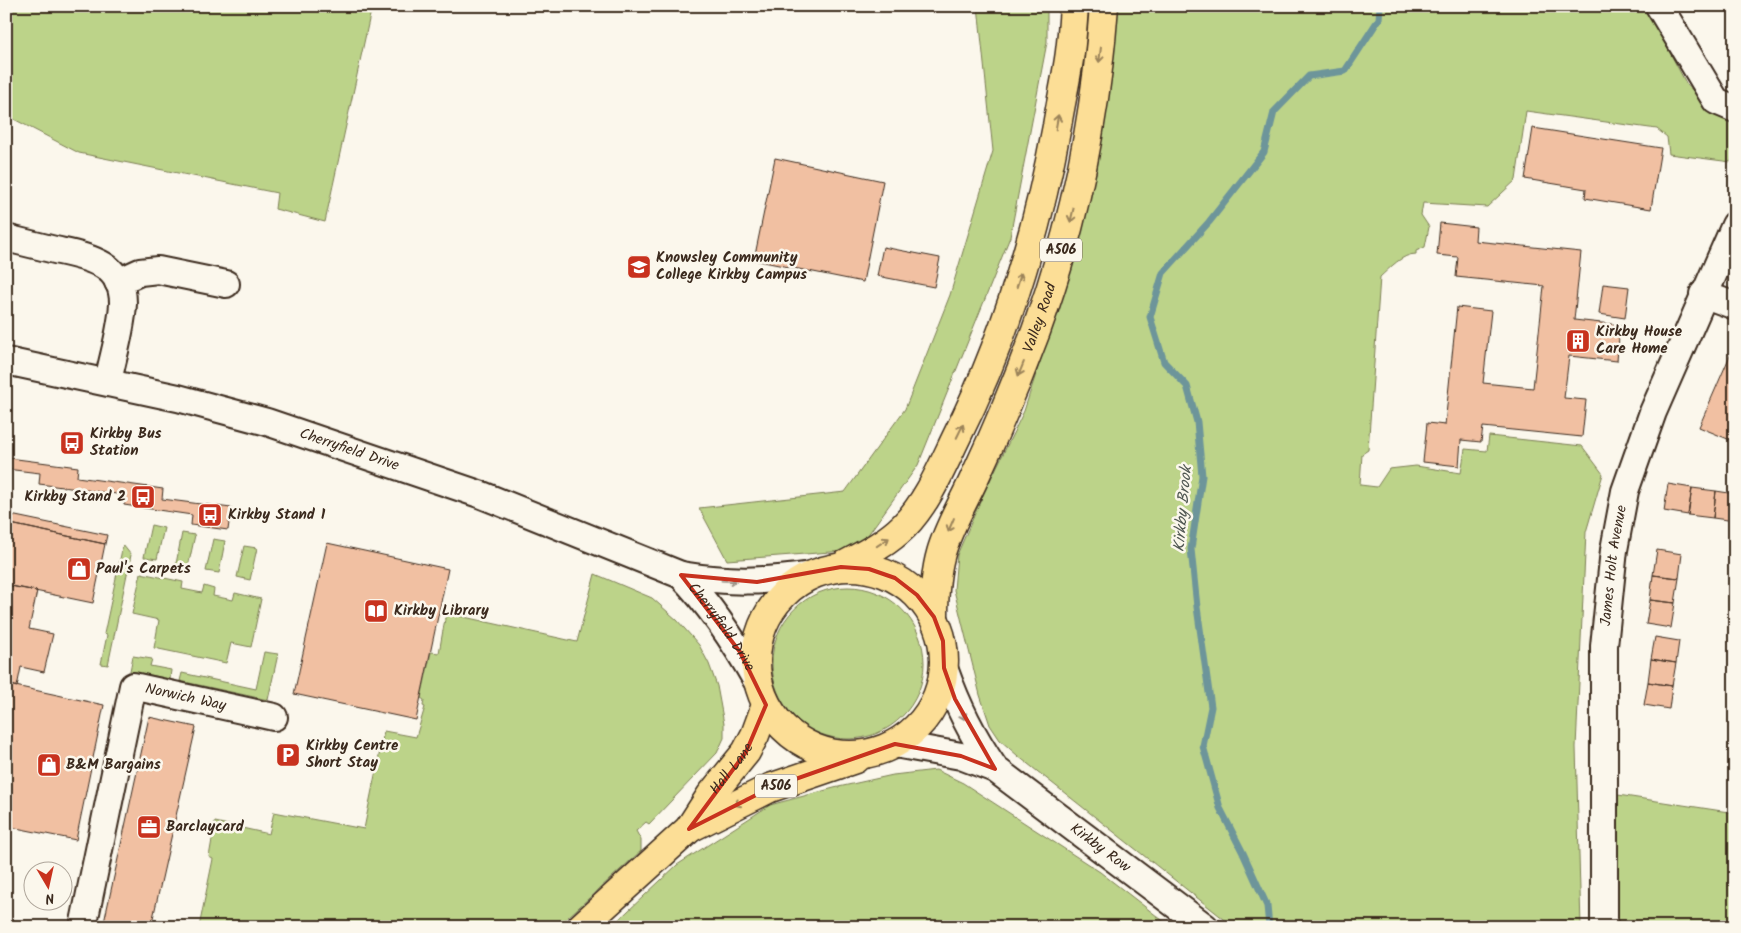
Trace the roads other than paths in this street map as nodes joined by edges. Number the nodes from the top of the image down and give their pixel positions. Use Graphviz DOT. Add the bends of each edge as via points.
graph roads {
  1 [pos="1074,6"];
  2 [pos="1104,6"];
  3 [pos="1659,6"];
  4 [pos="1735,109"];
  5 [pos="1735,226"];
  6 [pos="6,238"];
  7 [pos="118,282"];
  8 [pos="226,284"];
  9 [pos="1703,294"];
  10 [pos="1735,306"];
  11 [pos="6,361"];
  12 [pos="108,382"];
  13 [pos="841,567"];
  14 [pos="681,575"];
  15 [pos="811,575"];
  16 [pos="934,617"];
  17 [pos="944,668"];
  18 [pos="762,694"];
  19 [pos="274,717"];
  20 [pos="895,744"];
  21 [pos="869,754"];
  22 [pos="995,769"];
  23 [pos="689,829"];
  24 [pos="1608,926"];
  25 [pos="83,927"];
  26 [pos="581,927"];
  27 [pos="1205,927"];
  13 -- 1 [label="main road, Valley Road / A506, one-way" via="885,542 912,517 939,475 1001,337 1031,242 1051,155 1070,51"];
  2 -- 16 [label="main road, Valley Road / A506, one-way" via="1088,142 1070,222 1036,330 1005,410 941,552 935,577"];
  3 -- 4 [label="street" via="1716,101"];
  5 -- 9 [label="street, James Holt Avenue"];
  6 -- 7 [label="street" via="90,258 107,267"];
  7 -- 8 [label="street" via="140,272 158,270"];
  7 -- 12 [label="street" via="123,300 122,312"];
  9 -- 10 [label="street"];
  9 -- 24 [label="street, James Holt Avenue" via="1650,420 1625,491 1614,550 1604,646"];
  11 -- 12 [label="street, Cherryfield Drive"];
  12 -- 14 [label="street, Cherryfield Drive" via="267,422 482,495"];
  13 -- 15 [label="main road, A506"];
  13 -- 16 [label="main road, A506" via="869,569 895,578 917,594"];
  14 -- 15 [label="street, Cherryfield Drive, one-way" via="736,582"];
  14 -- 18 [label="street, Cherryfield Drive" via="705,601 740,652"];
  15 -- 18 [label="main road, A506" via="784,593 765,619 756,650"];
  16 -- 17 [label="main road, A506" via="943,641"];
  17 -- 20 [label="main road, A506" via="937,699 920,725"];
  17 -- 22 [label="street, Kirkby Row, one-way" via="966,724"];
  18 -- 21 [label="main road, A506" via="780,724 798,740 820,751 844,756"];
  18 -- 23 [label="main road, Hall Lane / A506" via="755,735 746,752 711,795"];
  19 -- 25 [label="street, Norwich Way" via="133,686"];
  20 -- 21 [label="main road, A506"];
  20 -- 22 [label="street, Kirkby Row" via="961,756"];
  21 -- 23 [label="main road, Hall Lane / A506, one-way" via="770,788"];
  22 -- 27 [label="street, Kirkby Row"];
  23 -- 26 [label="main road, Hall Lane / A506"];
}
